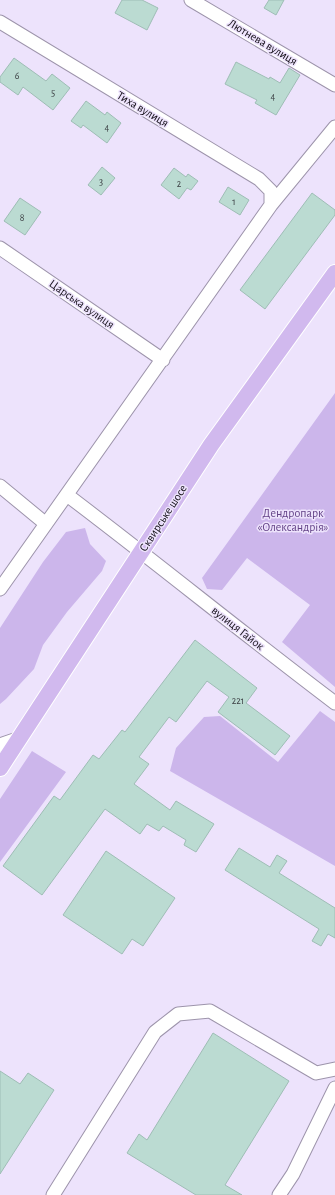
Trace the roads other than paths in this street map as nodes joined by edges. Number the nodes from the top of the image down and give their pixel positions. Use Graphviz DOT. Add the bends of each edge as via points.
graph roads {
  1 [pos="191,0"];
  2 [pos="0,22"];
  3 [pos="335,85"];
  4 [pos="335,127"];
  5 [pos="271,205"];
  6 [pos="0,248"];
  7 [pos="335,273"];
  8 [pos="163,360"];
  9 [pos="0,486"];
  10 [pos="67,495"];
  11 [pos="46,524"];
  12 [pos="141,551"];
  13 [pos="0,589"];
  14 [pos="335,703"];
  15 [pos="20,738"];
  16 [pos="0,745"];
  17 [pos="0,768"];
  18 [pos="335,1069"];
  19 [pos="335,1088"];
  20 [pos="53,1195"];
  21 [pos="279,1195"];
  1 -- 3 [label="street, Лютнева вулиця"];
  2 -- 5 [label="street, Тиха вулиця" via="259,179 271,191"];
  4 -- 5 [label="street"];
  5 -- 8 [label="street"];
  6 -- 8 [label="street, Царська вулиця"];
  7 -- 12 [label="main road, Сквирське шосе" via="211,445"];
  8 -- 10 [label="street"];
  9 -- 11 [label="street"];
  10 -- 11 [label="street"];
  10 -- 12 [label="street, вулиця Гайок"];
  11 -- 13 [label="street"];
  12 -- 14 [label="street, вулиця Гайок"];
  12 -- 15 [label="main road, Сквирське шосе"];
  15 -- 16 [label="street"];
  15 -- 17 [label="main road, Сквирське шосе"];
  18 -- 20 [label="street" via="316,1074 210,1011 178,1014 155,1032"];
  19 -- 21 [label="street" via="293,1174"];
}
